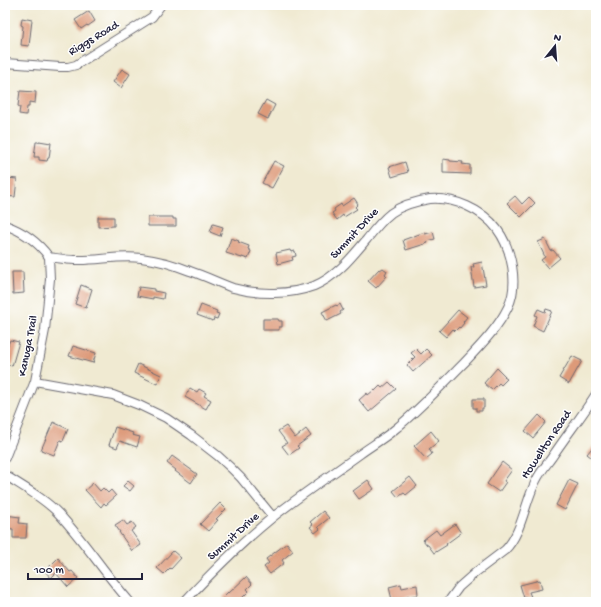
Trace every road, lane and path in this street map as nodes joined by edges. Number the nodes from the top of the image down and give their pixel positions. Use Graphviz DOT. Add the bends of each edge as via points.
graph roads {
  1 [pos="161,5"];
  2 [pos="5,63"];
  3 [pos="5,226"];
  4 [pos="49,257"];
  5 [pos="35,381"];
  6 [pos="596,394"];
  7 [pos="5,458"];
  8 [pos="5,474"];
  9 [pos="273,517"];
  10 [pos="130,602"];
  11 [pos="184,602"];
  12 [pos="448,602"];
  1 -- 2 [label="street, Riggs Road" via="152,17 76,65 60,68"];
  3 -- 4 [label="street" via="27,236"];
  4 -- 5 [label="street, Kanuga Trail" via="50,279 45,330"];
  4 -- 9 [label="street, Summit Drive" via="76,260 140,257 191,271 232,288 267,293 296,291 314,286 332,276 384,219 412,203 439,199 461,203 485,217 496,228 503,238 514,272 510,305 497,325 433,395 393,431"];
  5 -- 7 [label="street, Kanuga Trail"];
  5 -- 9 [label="street" via="114,395 166,418 231,468"];
  6 -- 12 [label="street, Howellton Road" via="538,477 514,539 505,550 459,587"];
  8 -- 10 [label="street" via="59,515"];
  9 -- 11 [label="street, Summit Drive"];
}
